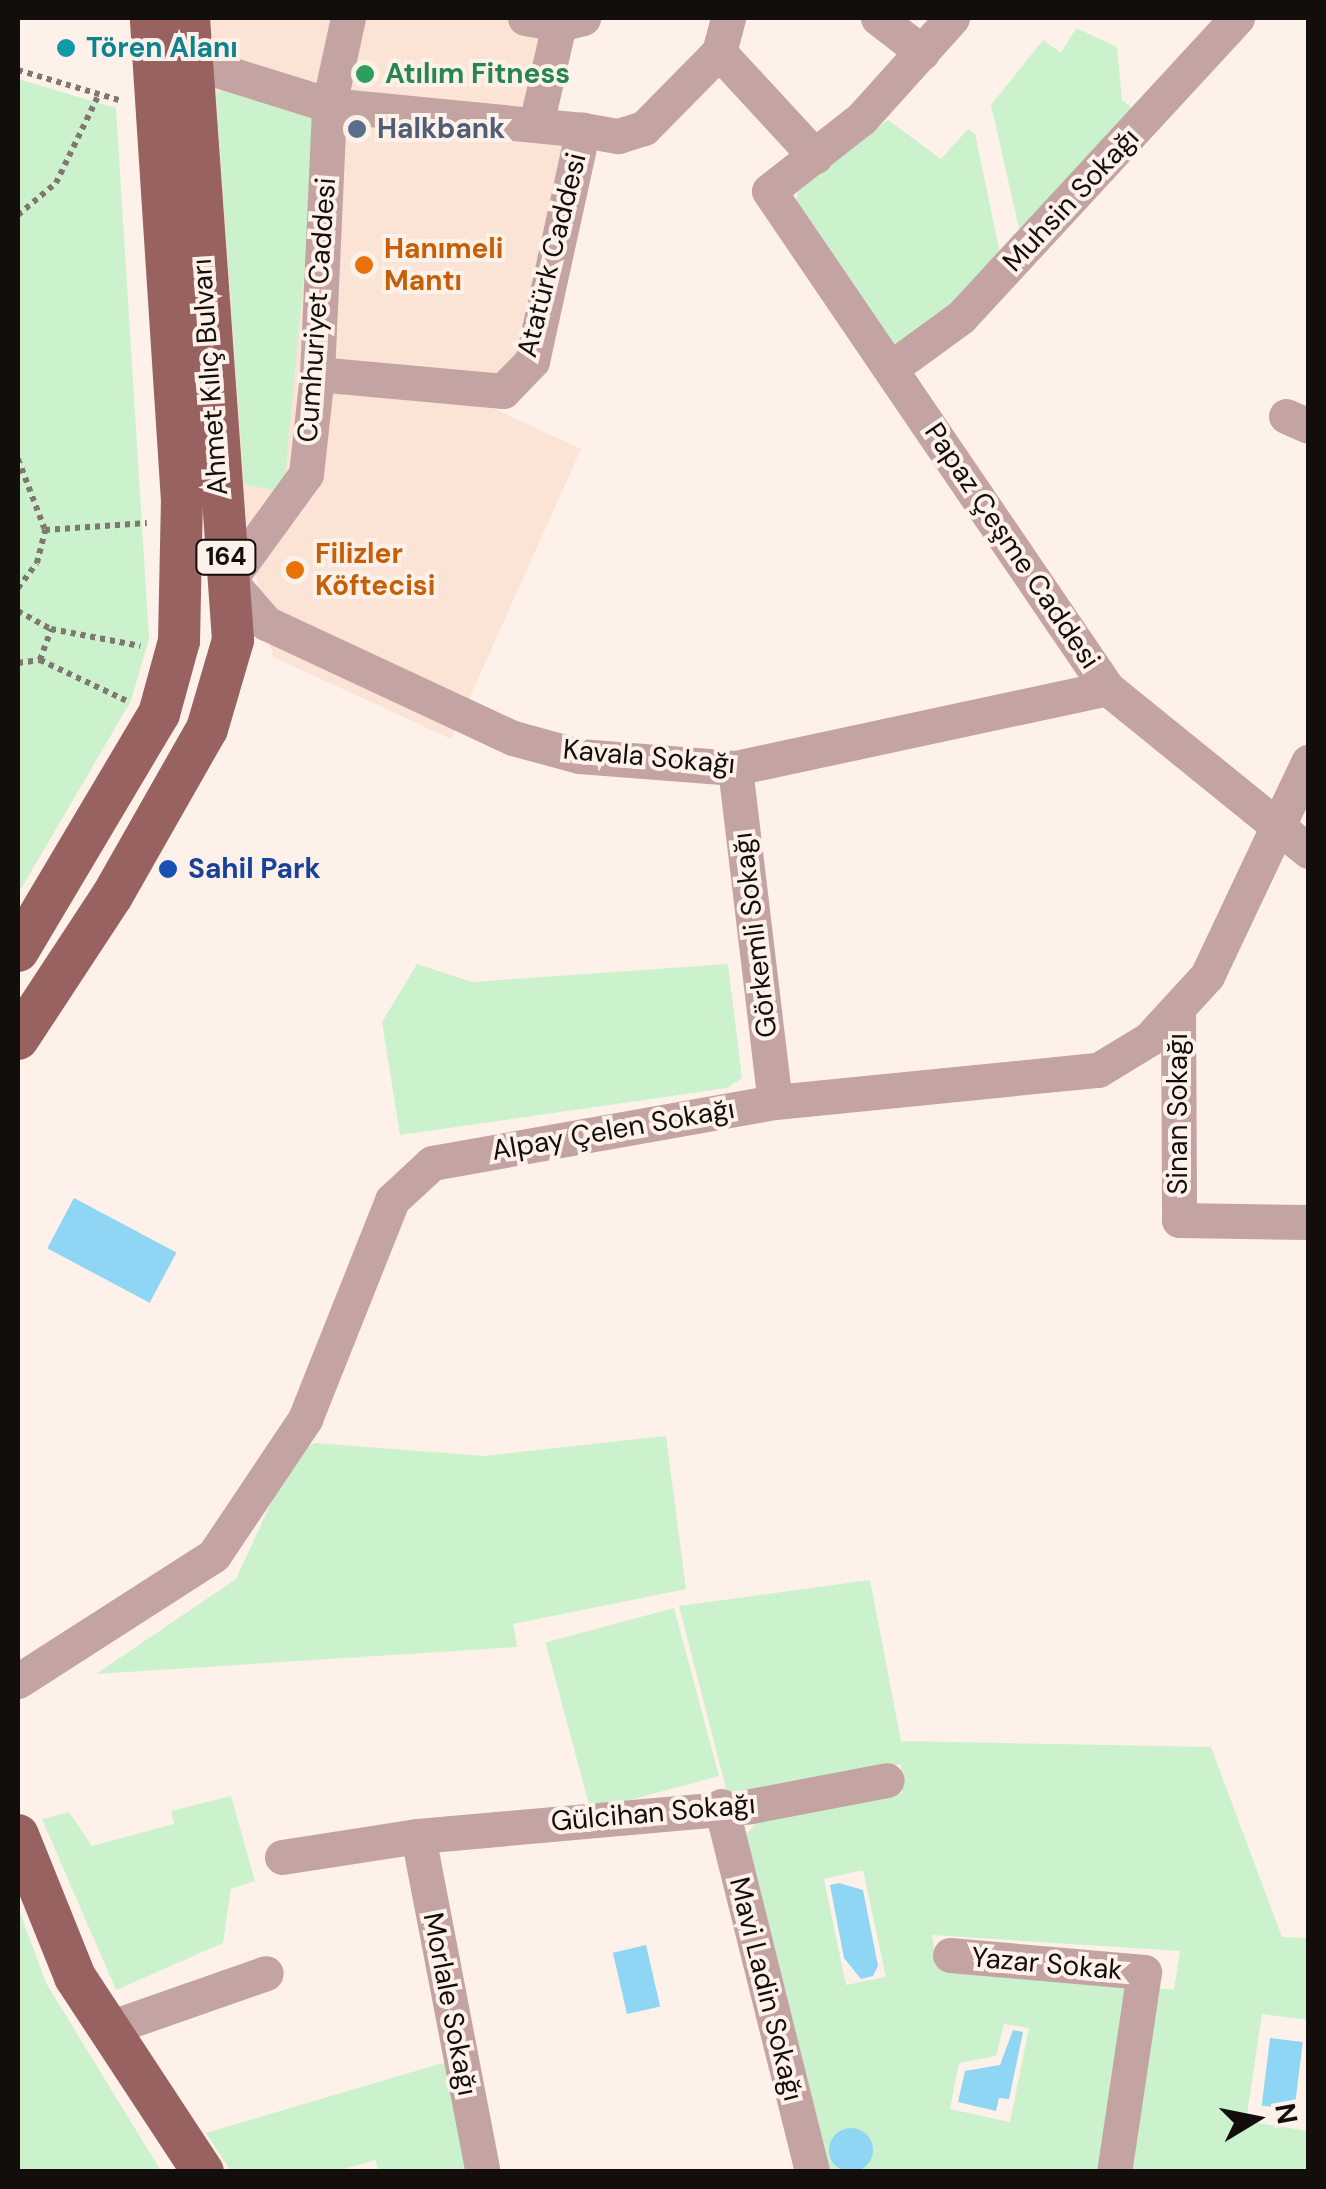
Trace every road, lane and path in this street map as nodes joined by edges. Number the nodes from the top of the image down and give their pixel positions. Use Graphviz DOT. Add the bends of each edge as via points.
graph roads {
  1 [pos="151,18"];
  2 [pos="189,18"];
  3 [pos="348,18"];
  4 [pos="728,18"];
  5 [pos="878,18"];
  6 [pos="952,18"];
  7 [pos="1236,18"];
  8 [pos="555,20"];
  9 [pos="720,52"];
  10 [pos="922,52"];
  11 [pos="188,61"];
  12 [pos="18,70"];
  13 [pos="99,94"];
  14 [pos="133,104"];
  15 [pos="330,105"];
  16 [pos="536,124"];
  17 [pos="583,130"];
  18 [pos="815,156"];
  19 [pos="18,216"];
  20 [pos="892,368"];
  21 [pos="318,374"];
  22 [pos="18,459"];
  23 [pos="157,522"];
  24 [pos="45,530"];
  25 [pos="182,580"];
  26 [pos="229,580"];
  27 [pos="18,588"];
  28 [pos="18,610"];
  29 [pos="51,629"];
  30 [pos="156,649"];
  31 [pos="40,660"];
  32 [pos="18,662"];
  33 [pos="1107,688"];
  34 [pos="137,706"];
  35 [pos="1308,762"];
  36 [pos="735,768"];
  37 [pos="1278,826"];
  38 [pos="1308,851"];
  39 [pos="18,952"];
  40 [pos="1178,1008"];
  41 [pos="18,1040"];
  42 [pos="775,1102"];
  43 [pos="1308,1222"];
  44 [pos="18,1682"];
  45 [pos="886,1780"];
  46 [pos="722,1806"];
  47 [pos="18,1835"];
  48 [pos="418,1836"];
  49 [pos="282,1857"];
  50 [pos="950,1955"];
  51 [pos="266,1973"];
  52 [pos="109,2028"];
  53 [pos="203,2172"];
  54 [pos="482,2172"];
  55 [pos="812,2172"];
  56 [pos="1114,2172"];
  1 -- 25 [label="main road, Ahmet Kılıç Bulvarı / 164"];
  2 -- 11 [label="main road, Ahmet Kılıç Bulvarı / 164"];
  3 -- 15 [label="street, Cumhuriyet Caddesi"];
  4 -- 9 [label="street"];
  5 -- 10 [label="street"];
  6 -- 10 [label="street"];
  7 -- 20 [label="street, Muhsin Sokağı" via="961,317"];
  8 -- 16 [label="street"];
  9 -- 17 [label="street, Atatürk Caddesi" via="644,128 618,136"];
  9 -- 18 [label="street"];
  10 -- 18 [label="street" via="862,118"];
  11 -- 15 [label="street"];
  11 -- 26 [label="main road, Ahmet Kılıç Bulvarı / 164"];
  12 -- 13 [label="path"];
  13 -- 14 [label="path"];
  13 -- 19 [label="path" via="56,184"];
  15 -- 16 [label="street"];
  15 -- 21 [label="street, Cumhuriyet Caddesi"];
  16 -- 17 [label="street"];
  17 -- 21 [label="street, Atatürk Caddesi" via="532,362 504,390"];
  18 -- 20 [label="street, Papaz Çeşme Caddesi" via="769,191"];
  20 -- 33 [label="street, Papaz Çeşme Caddesi"];
  21 -- 26 [label="street, Cumhuriyet Caddesi" via="306,474"];
  22 -- 24 [label="path"];
  23 -- 24 [label="path"];
  24 -- 27 [label="path" via="38,562"];
  25 -- 26 [label="street"];
  25 -- 39 [label="main road, Ahmet Kılıç Bulvarı / 164" via="179,641 159,714"];
  26 -- 36 [label="street, Kavala Sokağı" via="266,623 513,738 579,756"];
  26 -- 41 [label="main road, Ahmet Kılıç Bulvarı / 164" via="232,640 207,729 112,896"];
  28 -- 29 [label="path"];
  29 -- 30 [label="path"];
  29 -- 31 [label="path"];
  31 -- 32 [label="path"];
  31 -- 34 [label="path"];
  33 -- 36 [label="street, Kavala Sokağı"];
  33 -- 37 [label="street, Papaz Çeşme Caddesi"];
  35 -- 37 [label="street, Alpay Çelen Sokağı"];
  36 -- 42 [label="street, Görkemli Sokağı"];
  37 -- 38 [label="street, Papaz Çeşme Caddesi"];
  37 -- 40 [label="street, Alpay Çelen Sokağı" via="1208,976"];
  40 -- 42 [label="street, Alpay Çelen Sokağı" via="1149,1039 1098,1070"];
  40 -- 43 [label="street, Sinan Sokağı" via="1179,1220"];
  42 -- 44 [label="street, Alpay Çelen Sokağı" via="432,1162 392,1200 304,1418 214,1555"];
  45 -- 46 [label="street, Gülcihan Sokağı"];
  46 -- 48 [label="street, Gülcihan Sokağı"];
  46 -- 55 [label="street, Mavi Ladin Sokağı"];
  47 -- 52 [label="main road" via="75,1976"];
  48 -- 49 [label="street, Gülcihan Sokağı"];
  48 -- 54 [label="street, Morlale Sokağı"];
  50 -- 56 [label="street, Yazar Sokak" via="1144,1972"];
  51 -- 52 [label="street"];
  52 -- 53 [label="main road"];
}
